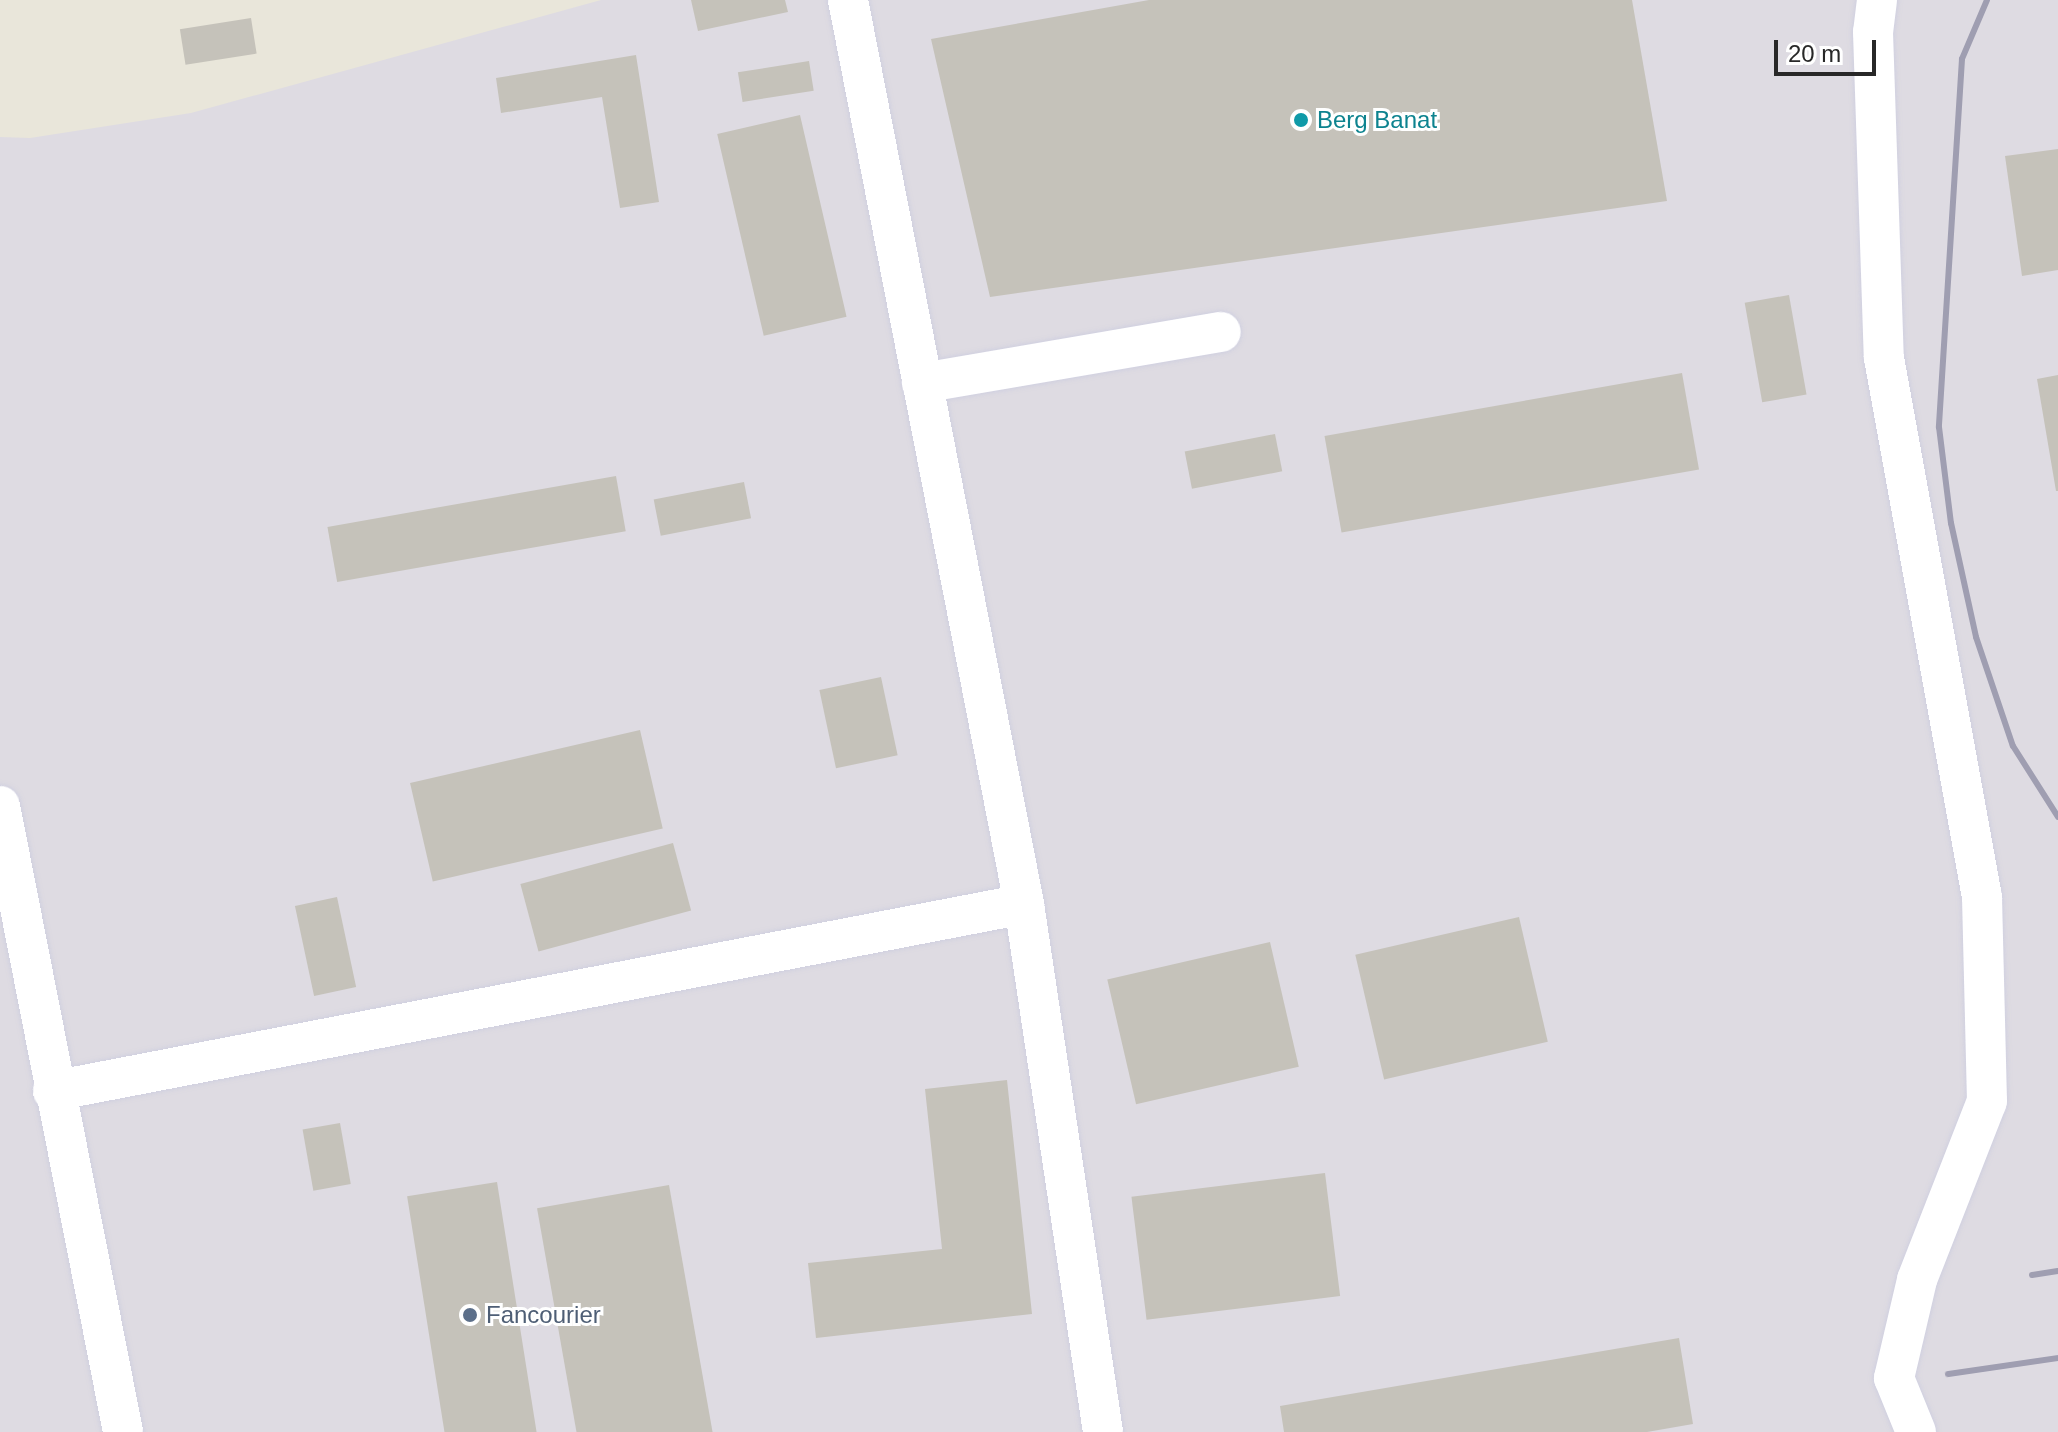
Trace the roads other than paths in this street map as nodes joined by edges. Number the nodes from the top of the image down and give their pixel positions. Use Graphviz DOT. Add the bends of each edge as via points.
graph roads {
  1 [pos="848,0"];
  2 [pos="1877,0"];
  3 [pos="1221,332"];
  4 [pos="922,383"];
  5 [pos="0,806"];
  6 [pos="1024,904"];
  7 [pos="53,1091"];
  8 [pos="123,1432"];
  9 [pos="1103,1432"];
  10 [pos="1916,1432"];
  1 -- 4 [label="street"];
  2 -- 10 [label="street" via="1873,32 1884,358 1982,897 1987,1101 1917,1280 1894,1378"];
  3 -- 4 [label="street"];
  4 -- 6 [label="street"];
  5 -- 7 [label="street"];
  6 -- 7 [label="street"];
  6 -- 9 [label="street"];
  7 -- 8 [label="street"];
}
